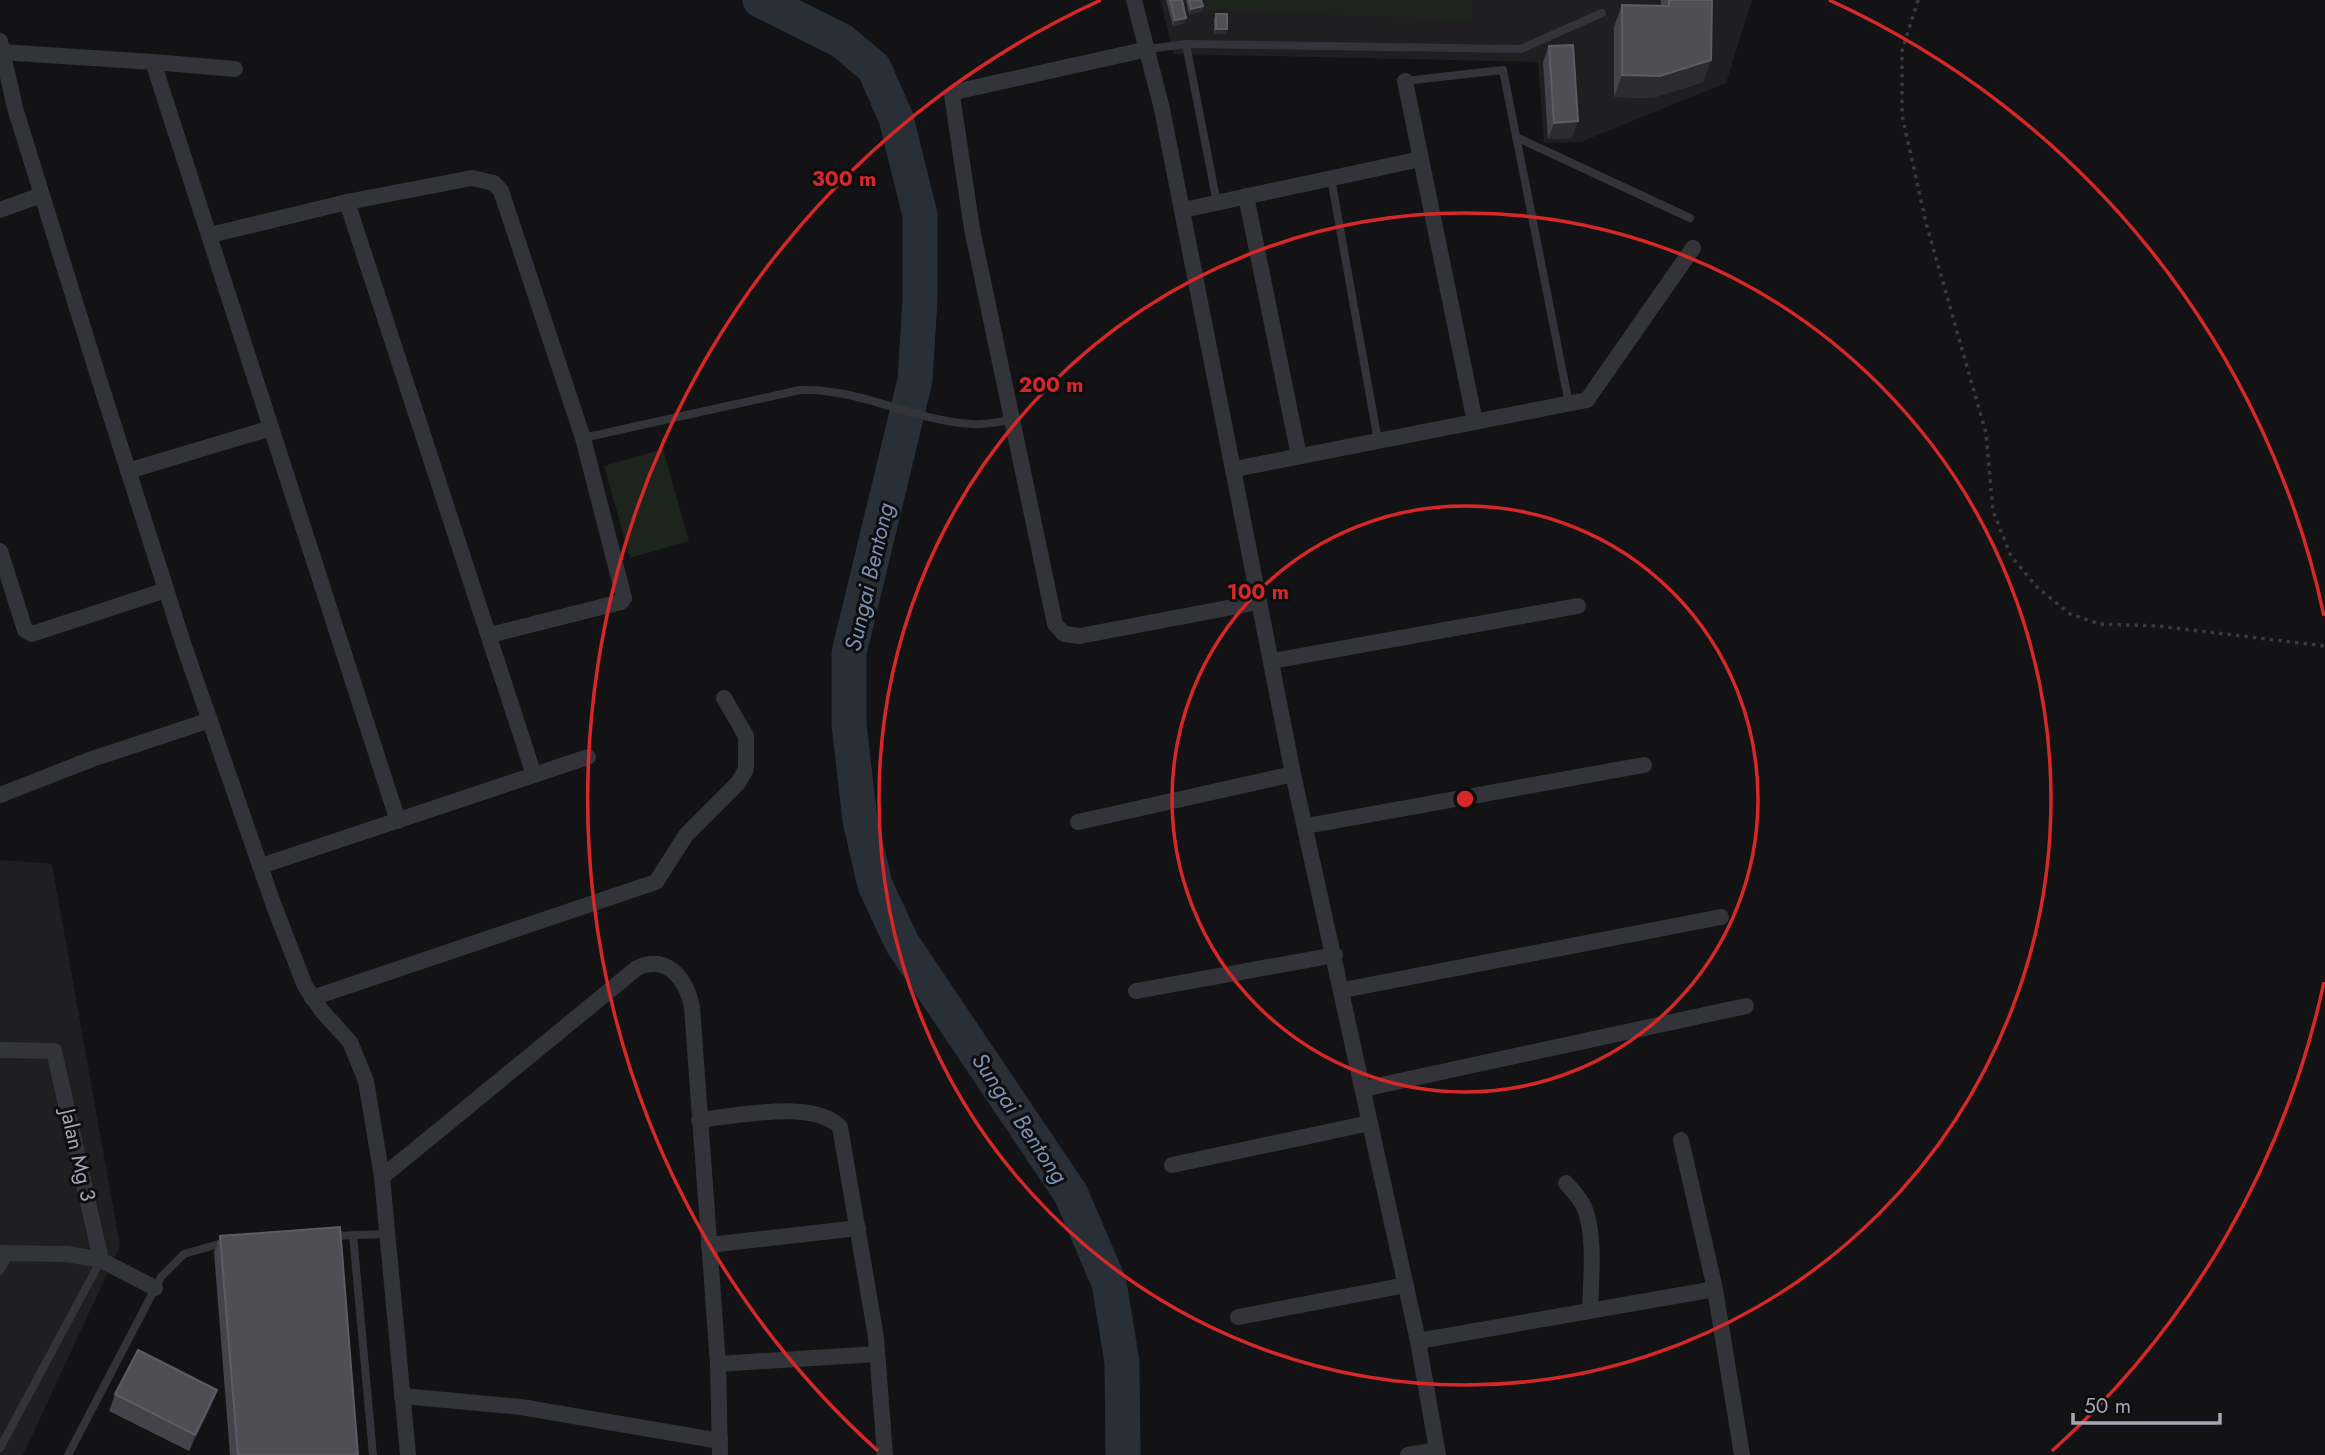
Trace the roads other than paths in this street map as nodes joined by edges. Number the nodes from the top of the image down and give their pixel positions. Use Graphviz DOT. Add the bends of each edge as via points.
graph roads {
  1 [pos="1133,0"];
  2 [pos="1602,13"];
  3 [pos="1186,44"];
  4 [pos="1,47"];
  5 [pos="1147,49"];
  6 [pos="153,62"];
  7 [pos="235,69"];
  8 [pos="1405,81"];
  9 [pos="1516,137"];
  10 [pos="1421,159"];
  11 [pos="1331,178"];
  12 [pos="41,195"];
  13 [pos="1246,196"];
  14 [pos="347,202"];
  15 [pos="1217,203"];
  16 [pos="1183,210"];
  17 [pos="0,211"];
  18 [pos="1690,218"];
  19 [pos="210,235"];
  20 [pos="1693,248"];
  21 [pos="1569,404"];
  22 [pos="1010,420"];
  23 [pos="1475,422"];
  24 [pos="271,428"];
  25 [pos="583,438"];
  26 [pos="1378,441"];
  27 [pos="1300,456"];
  28 [pos="1235,469"];
  29 [pos="128,471"];
  30 [pos="0,551"];
  31 [pos="166,590"];
  32 [pos="1259,602"];
  33 [pos="1578,606"];
  34 [pos="490,635"];
  35 [pos="1272,661"];
  36 [pos="724,698"];
  37 [pos="210,720"];
  38 [pos="588,757"];
  39 [pos="1644,765"];
  40 [pos="1293,774"];
  41 [pos="534,775"];
  42 [pos="0,795"];
  43 [pos="398,821"];
  44 [pos="1078,822"];
  45 [pos="1306,826"];
  46 [pos="261,866"];
  47 [pos="1721,917"];
  48 [pos="1335,955"];
  49 [pos="1343,990"];
  50 [pos="1136,991"];
  51 [pos="312,998"];
  52 [pos="1746,1006"];
  53 [pos="0,1049"];
  54 [pos="1363,1089"];
  55 [pos="699,1119"];
  56 [pos="1370,1123"];
  57 [pos="1681,1140"];
  58 [pos="1172,1165"];
  59 [pos="382,1177"];
  60 [pos="1566,1183"];
  61 [pos="858,1228"];
  62 [pos="387,1234"];
  63 [pos="353,1235"];
  64 [pos="328,1236"];
  65 [pos="238,1241"];
  66 [pos="709,1245"];
  67 [pos="5,1253"];
  68 [pos="101,1259"];
  69 [pos="0,1271"];
  70 [pos="1406,1285"];
  71 [pos="155,1288"];
  72 [pos="1714,1289"];
  73 [pos="1590,1310"];
  74 [pos="1238,1317"];
  75 [pos="1418,1342"];
  76 [pos="877,1354"];
  77 [pos="718,1364"];
  78 [pos="402,1396"];
  79 [pos="0,1448"];
  80 [pos="720,1448"];
  81 [pos="1438,1453"];
  82 [pos="68,1455"];
  83 [pos="373,1455"];
  84 [pos="408,1455"];
  85 [pos="885,1455"];
  86 [pos="1408,1455"];
  87 [pos="1742,1455"];
  1 -- 5 [label="street"];
  2 -- 3 [label="lane" via="1521,49"];
  3 -- 5 [label="lane"];
  3 -- 15 [label="lane"];
  4 -- 6 [label="street"];
  4 -- 12 [label="street"];
  5 -- 16 [label="street"];
  5 -- 22 [label="street" via="952,95 972,229"];
  6 -- 7 [label="street"];
  6 -- 19 [label="street"];
  8 -- 9 [label="lane" via="1503,69"];
  8 -- 10 [label="street"];
  9 -- 18 [label="lane"];
  9 -- 21 [label="lane"];
  10 -- 11 [label="street"];
  10 -- 23 [label="street"];
  11 -- 13 [label="street"];
  11 -- 26 [label="lane"];
  12 -- 17 [label="street"];
  12 -- 29 [label="street"];
  13 -- 15 [label="street"];
  13 -- 27 [label="street"];
  14 -- 19 [label="street"];
  14 -- 25 [label="street" via="472,178 494,183 501,191"];
  14 -- 34 [label="street"];
  15 -- 16 [label="street"];
  16 -- 28 [label="street"];
  19 -- 24 [label="street"];
  20 -- 21 [label="street" via="1587,400"];
  21 -- 23 [label="street"];
  22 -- 25 [label="lane" via="969,424 823,389 800,390"];
  22 -- 32 [label="street" via="1055,624 1064,634 1080,636"];
  23 -- 26 [label="street"];
  24 -- 29 [label="street"];
  24 -- 43 [label="street"];
  25 -- 34 [label="street" via="624,590 622,602"];
  26 -- 27 [label="street"];
  27 -- 28 [label="street"];
  28 -- 32 [label="street"];
  29 -- 31 [label="street"];
  30 -- 31 [label="street" via="24,630 32,634"];
  31 -- 37 [label="street"];
  32 -- 35 [label="street"];
  33 -- 35 [label="street"];
  34 -- 41 [label="street"];
  35 -- 40 [label="street"];
  36 -- 51 [label="street" via="746,736 746,769 687,835 656,882"];
  37 -- 42 [label="street"];
  37 -- 46 [label="street"];
  38 -- 41 [label="street"];
  39 -- 45 [label="street"];
  40 -- 44 [label="street"];
  40 -- 45 [label="street"];
  41 -- 43 [label="street"];
  43 -- 46 [label="street"];
  45 -- 48 [label="street"];
  46 -- 51 [label="street"];
  47 -- 49 [label="street"];
  48 -- 49 [label="street"];
  48 -- 50 [label="street"];
  49 -- 54 [label="street"];
  51 -- 59 [label="street" via="358,1055"];
  52 -- 54 [label="street"];
  53 -- 68 [label="street, Jalan Mg 3" via="54,1051"];
  54 -- 56 [label="street"];
  55 -- 59 [label="street" via="689,992 665,964 646,964"];
  55 -- 61 [label="street" via="803,1111 834,1121 844,1139"];
  55 -- 66 [label="street"];
  56 -- 58 [label="street"];
  56 -- 70 [label="street"];
  57 -- 72 [label="street"];
  59 -- 62 [label="street"];
  60 -- 73 [label="street" via="1585,1207"];
  61 -- 66 [label="street"];
  61 -- 76 [label="street"];
  62 -- 63 [label="lane"];
  62 -- 78 [label="street"];
  63 -- 64 [label="lane"];
  63 -- 83 [label="lane"];
  65 -- 71 [label="lane" via="184,1254"];
  66 -- 77 [label="street"];
  67 -- 68 [label="street"];
  67 -- 69 [label="lane"];
  68 -- 71 [label="street"];
  68 -- 79 [label="lane"];
  70 -- 74 [label="street"];
  70 -- 75 [label="street"];
  71 -- 82 [label="lane"];
  72 -- 73 [label="street"];
  72 -- 87 [label="street"];
  73 -- 75 [label="street"];
  75 -- 81 [label="street"];
  76 -- 77 [label="street"];
  76 -- 85 [label="street"];
  77 -- 80 [label="street"];
  78 -- 80 [label="street" via="521,1407"];
  78 -- 84 [label="street"];
  81 -- 86 [label="street"];
}
